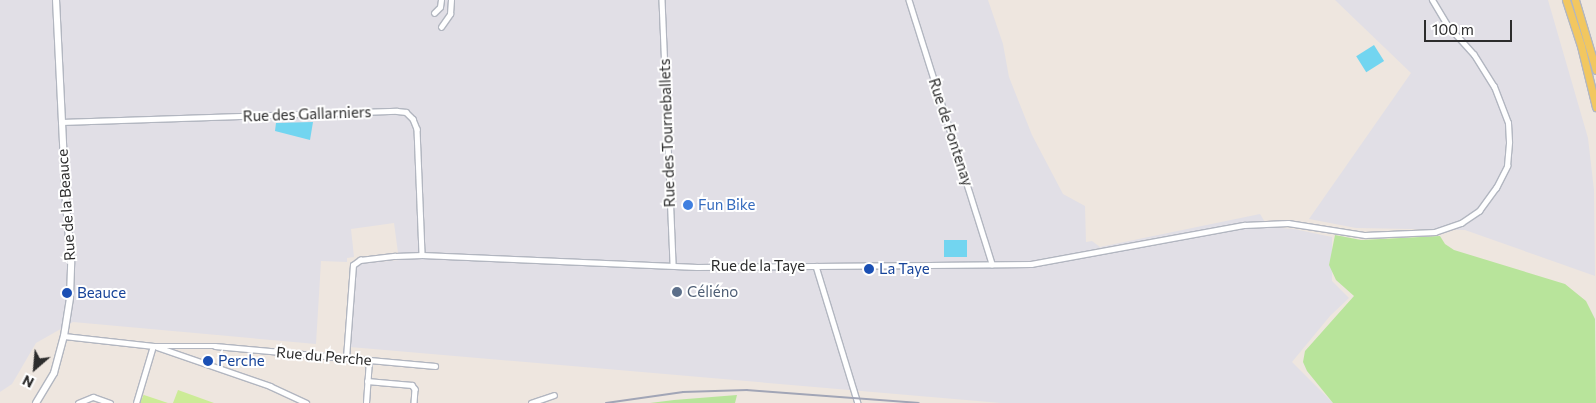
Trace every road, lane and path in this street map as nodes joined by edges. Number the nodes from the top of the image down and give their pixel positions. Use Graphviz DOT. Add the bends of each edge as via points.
graph roads {
  1 [pos="56,0"];
  2 [pos="441,0"];
  3 [pos="451,0"];
  4 [pos="662,0"];
  5 [pos="909,0"];
  6 [pos="1432,0"];
  7 [pos="1566,0"];
  8 [pos="1575,0"];
  9 [pos="434,13"];
  10 [pos="441,27"];
  11 [pos="1596,70"];
  12 [pos="1596,107"];
  13 [pos="62,122"];
  14 [pos="422,255"];
  15 [pos="992,264"];
  16 [pos="673,265"];
  17 [pos="816,266"];
  18 [pos="64,336"];
  19 [pos="153,346"];
  20 [pos="346,358"];
  21 [pos="369,360"];
  22 [pos="435,366"];
  23 [pos="367,380"];
  24 [pos="554,395"];
  25 [pos="36,403"];
  26 [pos="78,403"];
  27 [pos="110,403"];
  28 [pos="136,403"];
  29 [pos="306,403"];
  30 [pos="366,403"];
  31 [pos="414,403"];
  32 [pos="531,403"];
  33 [pos="858,403"];
  1 -- 13 [label="street, Rue de la Beauce"];
  2 -- 9 [label="street"];
  3 -- 10 [label="street" via="450,14"];
  4 -- 16 [label="street, Rue des Tourneballets"];
  5 -- 15 [label="street, Rue de Fontenay"];
  6 -- 15 [label="street, Rue de la Taye" via="1447,24 1474,55 1494,88 1508,122 1507,166 1479,211 1461,223 1435,232 1365,234 1288,222 1244,225 1031,264"];
  7 -- 12 [label="main road"];
  8 -- 11 [label="main road"];
  13 -- 14 [label="street, Rue des Gallarniers" via="406,112 417,129"];
  13 -- 18 [label="street, Rue de la Beauce" via="71,262"];
  14 -- 16 [label="street, Rue de la Taye"];
  14 -- 20 [label="street, Rue de la Taye" via="360,260 354,265"];
  15 -- 17 [label="street, Rue de la Taye"];
  16 -- 17 [label="street, Rue de la Taye"];
  17 -- 33 [label="street"];
  18 -- 19 [label="street, Rue du Perche"];
  18 -- 25 [label="street, Rue de la Beauce" via="52,379"];
  19 -- 20 [label="street, Rue du Perche" via="215,346"];
  19 -- 28 [label="street"];
  19 -- 29 [label="street" via="270,386"];
  20 -- 21 [label="street, Rue du Perche"];
  21 -- 22 [label="street, Rue du Perche"];
  21 -- 23 [label="street"];
  23 -- 30 [label="street"];
  23 -- 31 [label="street" via="412,385 415,389"];
  24 -- 32 [label="street"];
  26 -- 27 [label="street" via="94,397"];
}
